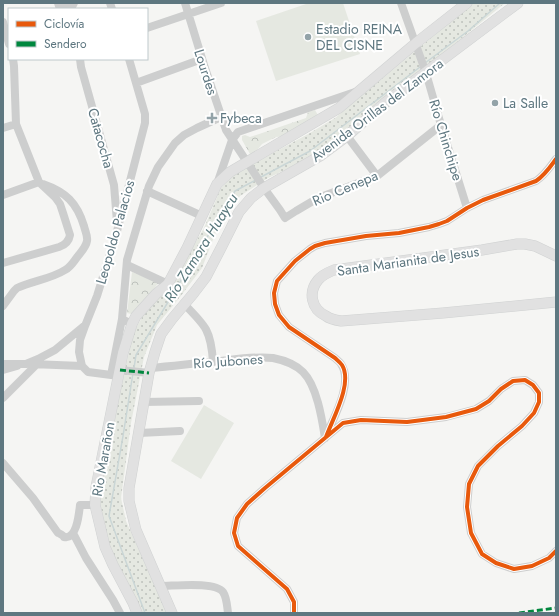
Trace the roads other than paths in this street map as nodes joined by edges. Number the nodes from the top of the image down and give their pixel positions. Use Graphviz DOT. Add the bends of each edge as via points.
graph roads {
  1 [pos="185,3"];
  2 [pos="221,3"];
  3 [pos="401,3"];
  4 [pos="467,3"];
  5 [pos="518,3"];
  6 [pos="188,13"];
  7 [pos="3,22"];
  8 [pos="148,28"];
  9 [pos="8,40"];
  10 [pos="416,45"];
  11 [pos="13,60"];
  12 [pos="128,60"];
  13 [pos="202,60"];
  14 [pos="81,63"];
  15 [pos="425,70"];
  16 [pos="136,83"];
  17 [pos="361,90"];
  18 [pos="221,118"];
  19 [pos="16,124"];
  20 [pos="441,125"];
  21 [pos="3,128"];
  22 [pos="347,136"];
  23 [pos="232,140"];
  24 [pos="556,159"];
  25 [pos="249,165"];
  26 [pos="377,176"];
  27 [pos="39,182"];
  28 [pos="217,184"];
  29 [pos="263,186"];
  30 [pos="147,191"];
  31 [pos="3,195"];
  32 [pos="467,208"];
  33 [pos="202,216"];
  34 [pos="285,218"];
  35 [pos="116,235"];
  36 [pos="556,256"];
  37 [pos="3,263"];
  38 [pos="127,265"];
  39 [pos="168,284"];
  40 [pos="556,302"];
  41 [pos="185,305"];
  42 [pos="3,306"];
  43 [pos="122,319"];
  44 [pos="132,324"];
  45 [pos="84,326"];
  46 [pos="213,362"];
  47 [pos="3,364"];
  48 [pos="26,364"];
  49 [pos="37,364"];
  50 [pos="82,366"];
  51 [pos="3,370"];
  52 [pos="150,370"];
  53 [pos="116,374"];
  54 [pos="3,398"];
  55 [pos="199,401"];
  56 [pos="144,402"];
  57 [pos="180,431"];
  58 [pos="138,433"];
  59 [pos="325,439"];
  60 [pos="3,463"];
  61 [pos="95,505"];
  62 [pos="73,533"];
  63 [pos="556,551"];
  64 [pos="161,586"];
  65 [pos="120,613"];
  66 [pos="137,613"];
  67 [pos="172,613"];
  68 [pos="228,613"];
  69 [pos="294,613"];
  1 -- 6 [label="street, Lourdes"];
  2 -- 6 [label="street"];
  3 -- 10 [label="street, Río Chinchipe"];
  4 -- 10 [label="main road"];
  5 -- 15 [label="main road, Avenida Orillas del Zamora"];
  6 -- 8 [label="street"];
  6 -- 13 [label="street, Lourdes"];
  7 -- 9 [label="street"];
  10 -- 15 [label="street, Río Chinchipe"];
  10 -- 17 [label="main road"];
  11 -- 19 [label="street"];
  12 -- 16 [label="street, Leopoldo Palacios"];
  13 -- 16 [label="street"];
  13 -- 18 [label="street, Lourdes"];
  14 -- 35 [label="street, Catacocha" via="114,185"];
  15 -- 20 [label="street, Río Chinchipe"];
  15 -- 22 [label="main road, Avenida Orillas del Zamora"];
  16 -- 35 [label="street, Leopoldo Palacios" via="145,123"];
  17 -- 23 [label="street" via="238,132"];
  17 -- 25 [label="main road" via="339,108"];
  18 -- 23 [label="street, Lourdes"];
  18 -- 30 [label="street" via="184,135 175,143 158,167"];
  19 -- 21 [label="street"];
  19 -- 27 [label="street"];
  20 -- 26 [label="street, Rio Cenepa"];
  20 -- 32 [label="street, Río Chinchipe"];
  22 -- 26 [label="street"];
  22 -- 29 [label="main road, Avenida Orillas del Zamora" via="320,156"];
  23 -- 25 [label="street, Lourdes"];
  23 -- 28 [label="street"];
  24 -- 32 [label="street" via="536,181"];
  25 -- 28 [label="main road" via="230,172"];
  25 -- 29 [label="street, Lourdes"];
  26 -- 34 [label="street, Rio Cenepa" via="318,198"];
  27 -- 31 [label="street"];
  27 -- 37 [label="street" via="60,204 70,235 68,241 62,246"];
  27 -- 42 [label="street" via="56,188 72,202 81,216 87,241 85,247 65,270 17,288"];
  28 -- 33 [label="main road"];
  29 -- 34 [label="street, Lourdes"];
  29 -- 41 [label="main road, Avenida Orillas del Zamora" via="239,212 206,277"];
  30 -- 33 [label="street"];
  30 -- 38 [label="street"];
  32 -- 59 [label="street" via="447,221 429,228 315,246 296,260 277,282 274,293 279,315 289,327 335,358 344,372 346,382 343,394"];
  33 -- 39 [label="main road"];
  35 -- 45 [label="street, Leopoldo Palacios" via="97,296"];
  36 -- 40 [label="main road, Santa Marianita de Jesus" via="535,246 517,244 334,270 319,279 312,295 313,304 318,311 324,316 341,321"];
  38 -- 39 [label="street"];
  38 -- 43 [label="street"];
  39 -- 44 [label="main road, Rio Marañon" via="136,316"];
  41 -- 46 [label="street" via="207,330"];
  41 -- 52 [label="main road, Avenida Orillas del Zamora" via="161,334"];
  43 -- 44 [label="street"];
  43 -- 53 [label="street"];
  44 -- 53 [label="main road, Rio Marañon"];
  45 -- 48 [label="street" via="55,350"];
  45 -- 50 [label="street, Leopoldo Palacios" via="79,346"];
  46 -- 52 [label="street, Río Jubones"];
  46 -- 59 [label="street, Río Jubones" via="274,358 294,365 304,372 310,381 322,415"];
  47 -- 48 [label="street"];
  48 -- 49 [label="street"];
  48 -- 51 [label="street"];
  49 -- 50 [label="street"];
  49 -- 54 [label="street"];
  50 -- 53 [label="street" via="88,372"];
  52 -- 53 [label="street, Río Jubones"];
  52 -- 56 [label="main road, Avenida Orillas del Zamora"];
  53 -- 61 [label="main road, Rio Marañon"];
  55 -- 56 [label="street"];
  56 -- 58 [label="main road, Avenida Orillas del Zamora"];
  57 -- 58 [label="street"];
  58 -- 64 [label="main road, Avenida Orillas del Zamora" via="129,501 136,530"];
  59 -- 63 [label="street" via="344,424 361,420 408,422 446,417 476,409 513,380 525,380 539,393 539,402 534,413 522,426 478,466 469,484 467,506 471,533 482,554 496,563 514,569 532,566 550,558"];
  59 -- 69 [label="street" via="247,504 237,518 234,533 238,546 287,589 294,602"];
  60 -- 62 [label="street" via="58,533 64,537"];
  61 -- 62 [label="street" via="80,505 76,530"];
  61 -- 66 [label="main road, Rio Marañon" via="105,547"];
  62 -- 65 [label="street"];
  64 -- 67 [label="main road, Avenida Orillas del Zamora"];
  64 -- 68 [label="street" via="216,587 222,591 226,599"];
}
